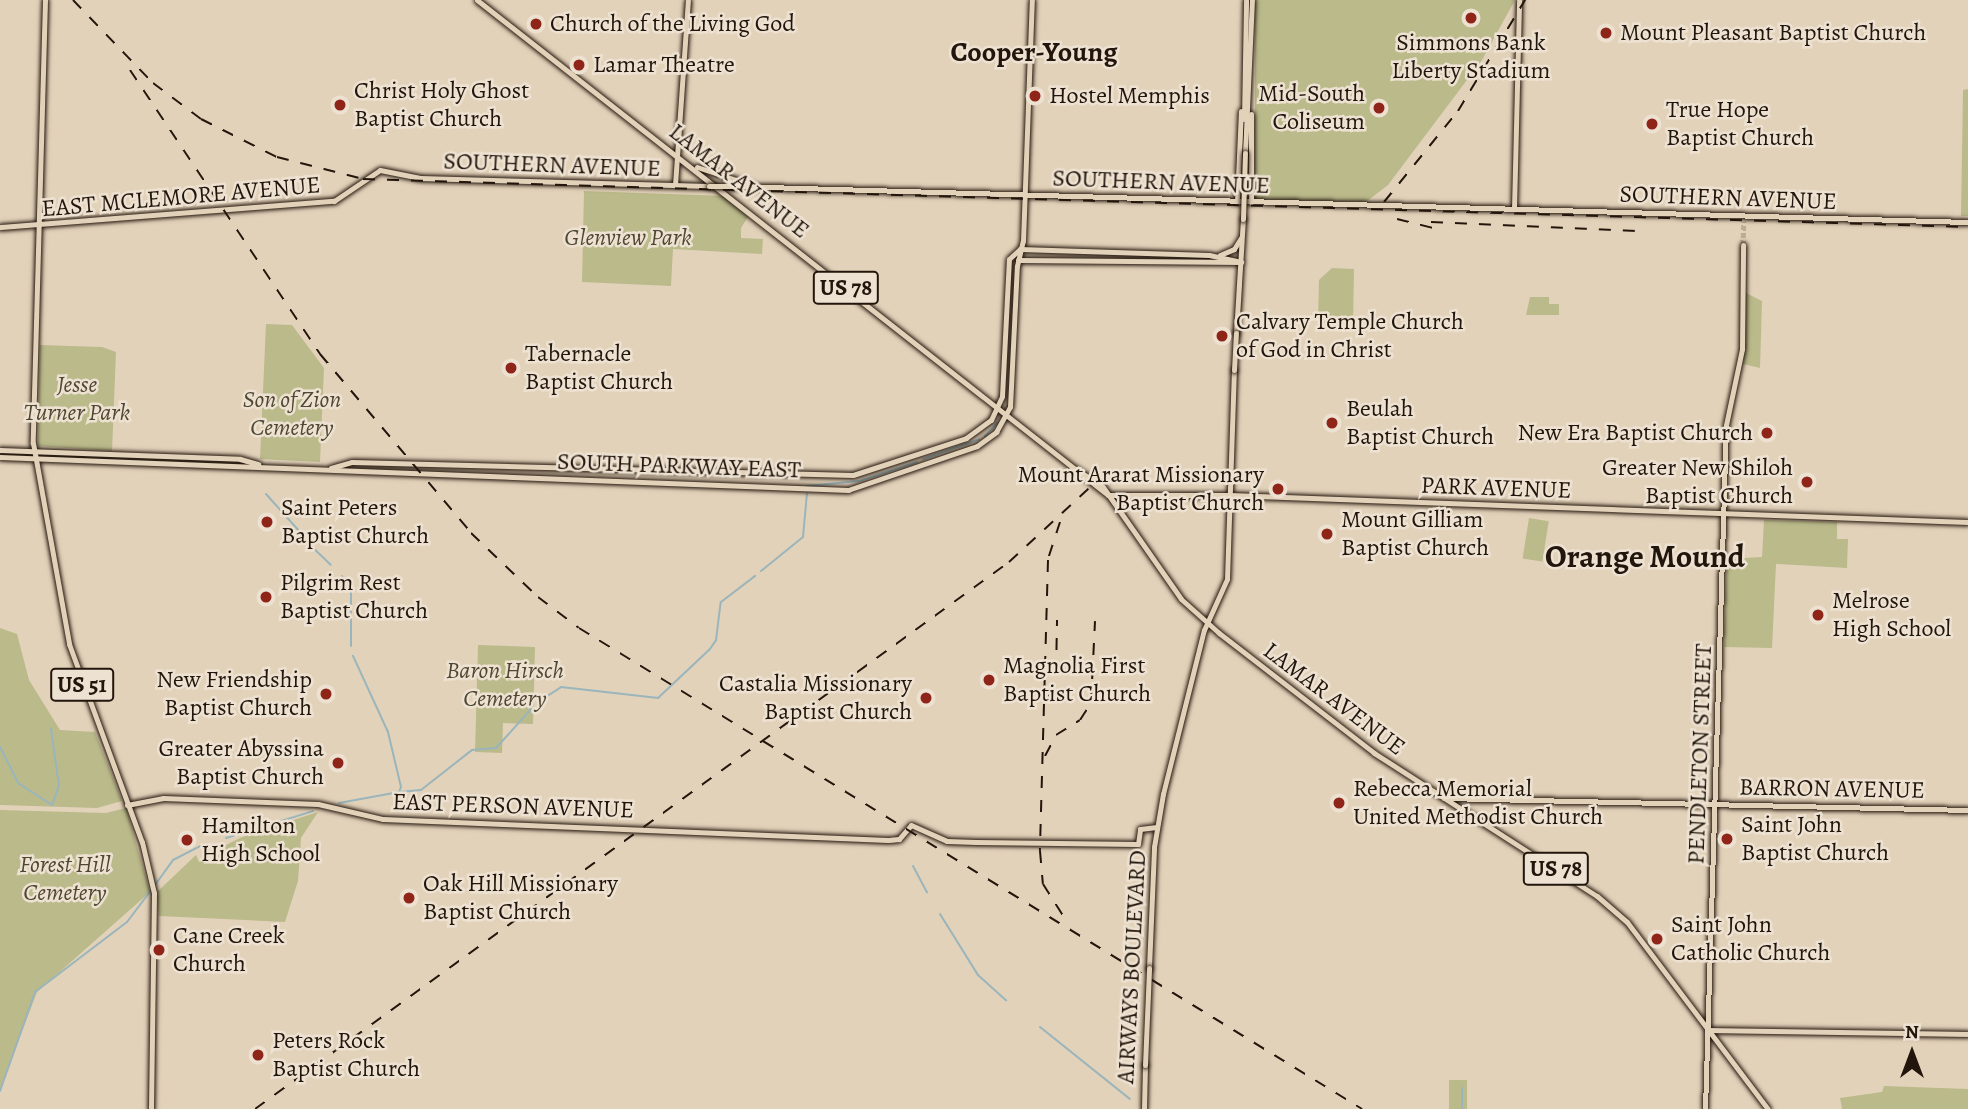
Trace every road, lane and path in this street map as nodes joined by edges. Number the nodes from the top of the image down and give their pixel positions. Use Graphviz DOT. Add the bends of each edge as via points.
graph roads {
  1 [pos="45,0"];
  2 [pos="477,0"];
  3 [pos="688,0"];
  4 [pos="1032,0"];
  5 [pos="1246,0"];
  6 [pos="1252,0"];
  7 [pos="1519,0"];
  8 [pos="1249,86"];
  9 [pos="1242,90"];
  10 [pos="1245,152"];
  11 [pos="679,156"];
  12 [pos="691,164"];
  13 [pos="697,169"];
  14 [pos="677,172"];
  15 [pos="359,184"];
  16 [pos="675,185"];
  17 [pos="687,186"];
  18 [pos="757,187"];
  19 [pos="1024,195"];
  20 [pos="1237,202"];
  21 [pos="1251,202"];
  22 [pos="1514,209"];
  23 [pos="1968,222"];
  24 [pos="0,228"];
  25 [pos="37,228"];
  26 [pos="1242,236"];
  27 [pos="1743,245"];
  28 [pos="1020,249"];
  29 [pos="1152,253"];
  30 [pos="1010,255"];
  31 [pos="1218,256"];
  32 [pos="1018,260"];
  33 [pos="1152,261"];
  34 [pos="1241,262"];
  35 [pos="998,409"];
  36 [pos="994,416"];
  37 [pos="1003,421"];
  38 [pos="1014,422"];
  39 [pos="0,450"];
  40 [pos="34,454"];
  41 [pos="0,457"];
  42 [pos="331,468"];
  43 [pos="1076,469"];
  44 [pos="1099,483"];
  45 [pos="1130,494"];
  46 [pos="1108,495"];
  47 [pos="1230,495"];
  48 [pos="1725,514"];
  49 [pos="1968,522"];
  50 [pos="1196,614"];
  51 [pos="1207,623"];
  52 [pos="1212,628"];
  53 [pos="1202,634"];
  54 [pos="1444,798"];
  55 [pos="1716,804"];
  56 [pos="127,805"];
  57 [pos="1968,810"];
  58 [pos="1157,827"];
  59 [pos="1138,844"];
  60 [pos="1710,1006"];
  61 [pos="1696,1011"];
  62 [pos="1709,1014"];
  63 [pos="1709,1030"];
  64 [pos="1727,1030"];
  65 [pos="1968,1034"];
  66 [pos="151,1109"];
  67 [pos="1144,1109"];
  68 [pos="1705,1109"];
  69 [pos="1768,1109"];
  1 -- 25 [label="main road, US 51"];
  2 -- 11 [label="main road, LAMAR AVENUE / US 78"];
  3 -- 11 [label="main road"];
  4 -- 19 [label="main road"];
  5 -- 9 [label="main road"];
  6 -- 8 [label="main road"];
  7 -- 22 [label="main road"];
  8 -- 10 [label="main road"];
  8 -- 21 [label="main road"];
  9 -- 10 [label="main road"];
  9 -- 20 [label="main road"];
  10 -- 26 [label="main road, bridge"];
  11 -- 12 [label="main road, LAMAR AVENUE / US 78"];
  11 -- 14 [label="main road"];
  12 -- 13 [label="main road, LAMAR AVENUE / US 78"];
  12 -- 18 [label="main road"];
  13 -- 14 [label="main road"];
  13 -- 35 [label="main road, LAMAR AVENUE / US 78"];
  14 -- 16 [label="main road"];
  14 -- 17 [label="main road"];
  15 -- 16 [label="main road, SOUTHERN AVENUE" via="380,170 420,178"];
  15 -- 25 [label="main road, EAST MCLEMORE AVENUE" via="334,201"];
  16 -- 17 [label="main road, SOUTHERN AVENUE"];
  17 -- 18 [label="main road, SOUTHERN AVENUE, bridge"];
  18 -- 19 [label="main road, SOUTHERN AVENUE"];
  19 -- 20 [label="main road, SOUTHERN AVENUE"];
  19 -- 28 [label="main road"];
  20 -- 21 [label="main road, SOUTHERN AVENUE"];
  21 -- 22 [label="main road, SOUTHERN AVENUE"];
  22 -- 23 [label="main road, SOUTHERN AVENUE"];
  24 -- 25 [label="main road, EAST MCLEMORE AVENUE"];
  25 -- 40 [label="main road, US 51"];
  26 -- 31 [label="main road" via="1234,249"];
  26 -- 34 [label="main road"];
  27 -- 48 [label="main road, PENDLETON STREET" via="1741,353 1729,400"];
  28 -- 29 [label="main road"];
  28 -- 30 [label="main road"];
  28 -- 32 [label="main road"];
  29 -- 31 [label="main road"];
  29 -- 33 [label="main road"];
  30 -- 32 [label="main road"];
  30 -- 35 [label="main road"];
  31 -- 34 [label="main road"];
  32 -- 33 [label="main road"];
  32 -- 37 [label="main road"];
  33 -- 34 [label="main road"];
  34 -- 47 [label="main road, bridge"];
  35 -- 36 [label="main road, SOUTH PARKWAY EAST"];
  35 -- 37 [label="main road, LAMAR AVENUE / US 78"];
  36 -- 37 [label="main road"];
  36 -- 42 [label="main road, SOUTH PARKWAY EAST" via="966,438 840,477 352,462"];
  37 -- 38 [label="main road, LAMAR AVENUE / US 78"];
  37 -- 38 [label="main road"];
  37 -- 42 [label="main road, SOUTH PARKWAY EAST" via="977,446 848,490"];
  38 -- 43 [label="main road, LAMAR AVENUE / US 78"];
  39 -- 40 [label="main road, SOUTH PARKWAY EAST"];
  40 -- 41 [label="main road, SOUTH PARKWAY EAST"];
  40 -- 42 [label="main road, SOUTH PARKWAY EAST" via="240,459 271,467"];
  40 -- 56 [label="main road, US 51" via="69,644"];
  43 -- 44 [label="main road, LAMAR AVENUE / US 78"];
  43 -- 46 [label="main road, LAMAR AVENUE / US 78"];
  44 -- 45 [label="main road"];
  44 -- 46 [label="main road, LAMAR AVENUE / US 78"];
  45 -- 46 [label="main road, PARK AVENUE"];
  45 -- 47 [label="main road, PARK AVENUE"];
  46 -- 50 [label="main road, LAMAR AVENUE / US 78" via="1135,528 1170,586"];
  47 -- 48 [label="main road, PARK AVENUE"];
  47 -- 51 [label="main road, AIRWAYS BOULEVARD" via="1227,579"];
  48 -- 49 [label="main road, PARK AVENUE"];
  48 -- 55 [label="main road, PENDLETON STREET"];
  50 -- 51 [label="main road, LAMAR AVENUE / US 78"];
  50 -- 53 [label="main road"];
  51 -- 52 [label="main road, LAMAR AVENUE / US 78"];
  51 -- 53 [label="main road, AIRWAYS BOULEVARD"];
  52 -- 53 [label="main road"];
  52 -- 54 [label="main road, LAMAR AVENUE / US 78" via="1363,745"];
  53 -- 58 [label="main road, AIRWAYS BOULEVARD"];
  54 -- 55 [label="main road, BARRON AVENUE"];
  54 -- 61 [label="main road, LAMAR AVENUE / US 78" via="1611,906 1648,945"];
  55 -- 57 [label="main road, BARRON AVENUE"];
  55 -- 60 [label="main road, PENDLETON STREET"];
  56 -- 59 [label="main road, EAST PERSON AVENUE" via="155,799 318,804 383,819 899,839 911,825 947,841"];
  56 -- 66 [label="main road, US 51" via="153,893"];
  58 -- 59 [label="main road, AIRWAYS BOULEVARD" via="1140,829"];
  58 -- 67 [label="main road, AIRWAYS BOULEVARD, bridge"];
  60 -- 61 [label="main road"];
  60 -- 62 [label="main road, PENDLETON STREET"];
  61 -- 63 [label="main road, LAMAR AVENUE / US 78"];
  62 -- 63 [label="main road, PENDLETON STREET"];
  62 -- 64 [label="main road" via="1713,1023"];
  63 -- 64 [label="main road"];
  63 -- 68 [label="main road, PENDLETON STREET"];
  63 -- 69 [label="main road, LAMAR AVENUE / US 78"];
  64 -- 65 [label="main road"];
}
